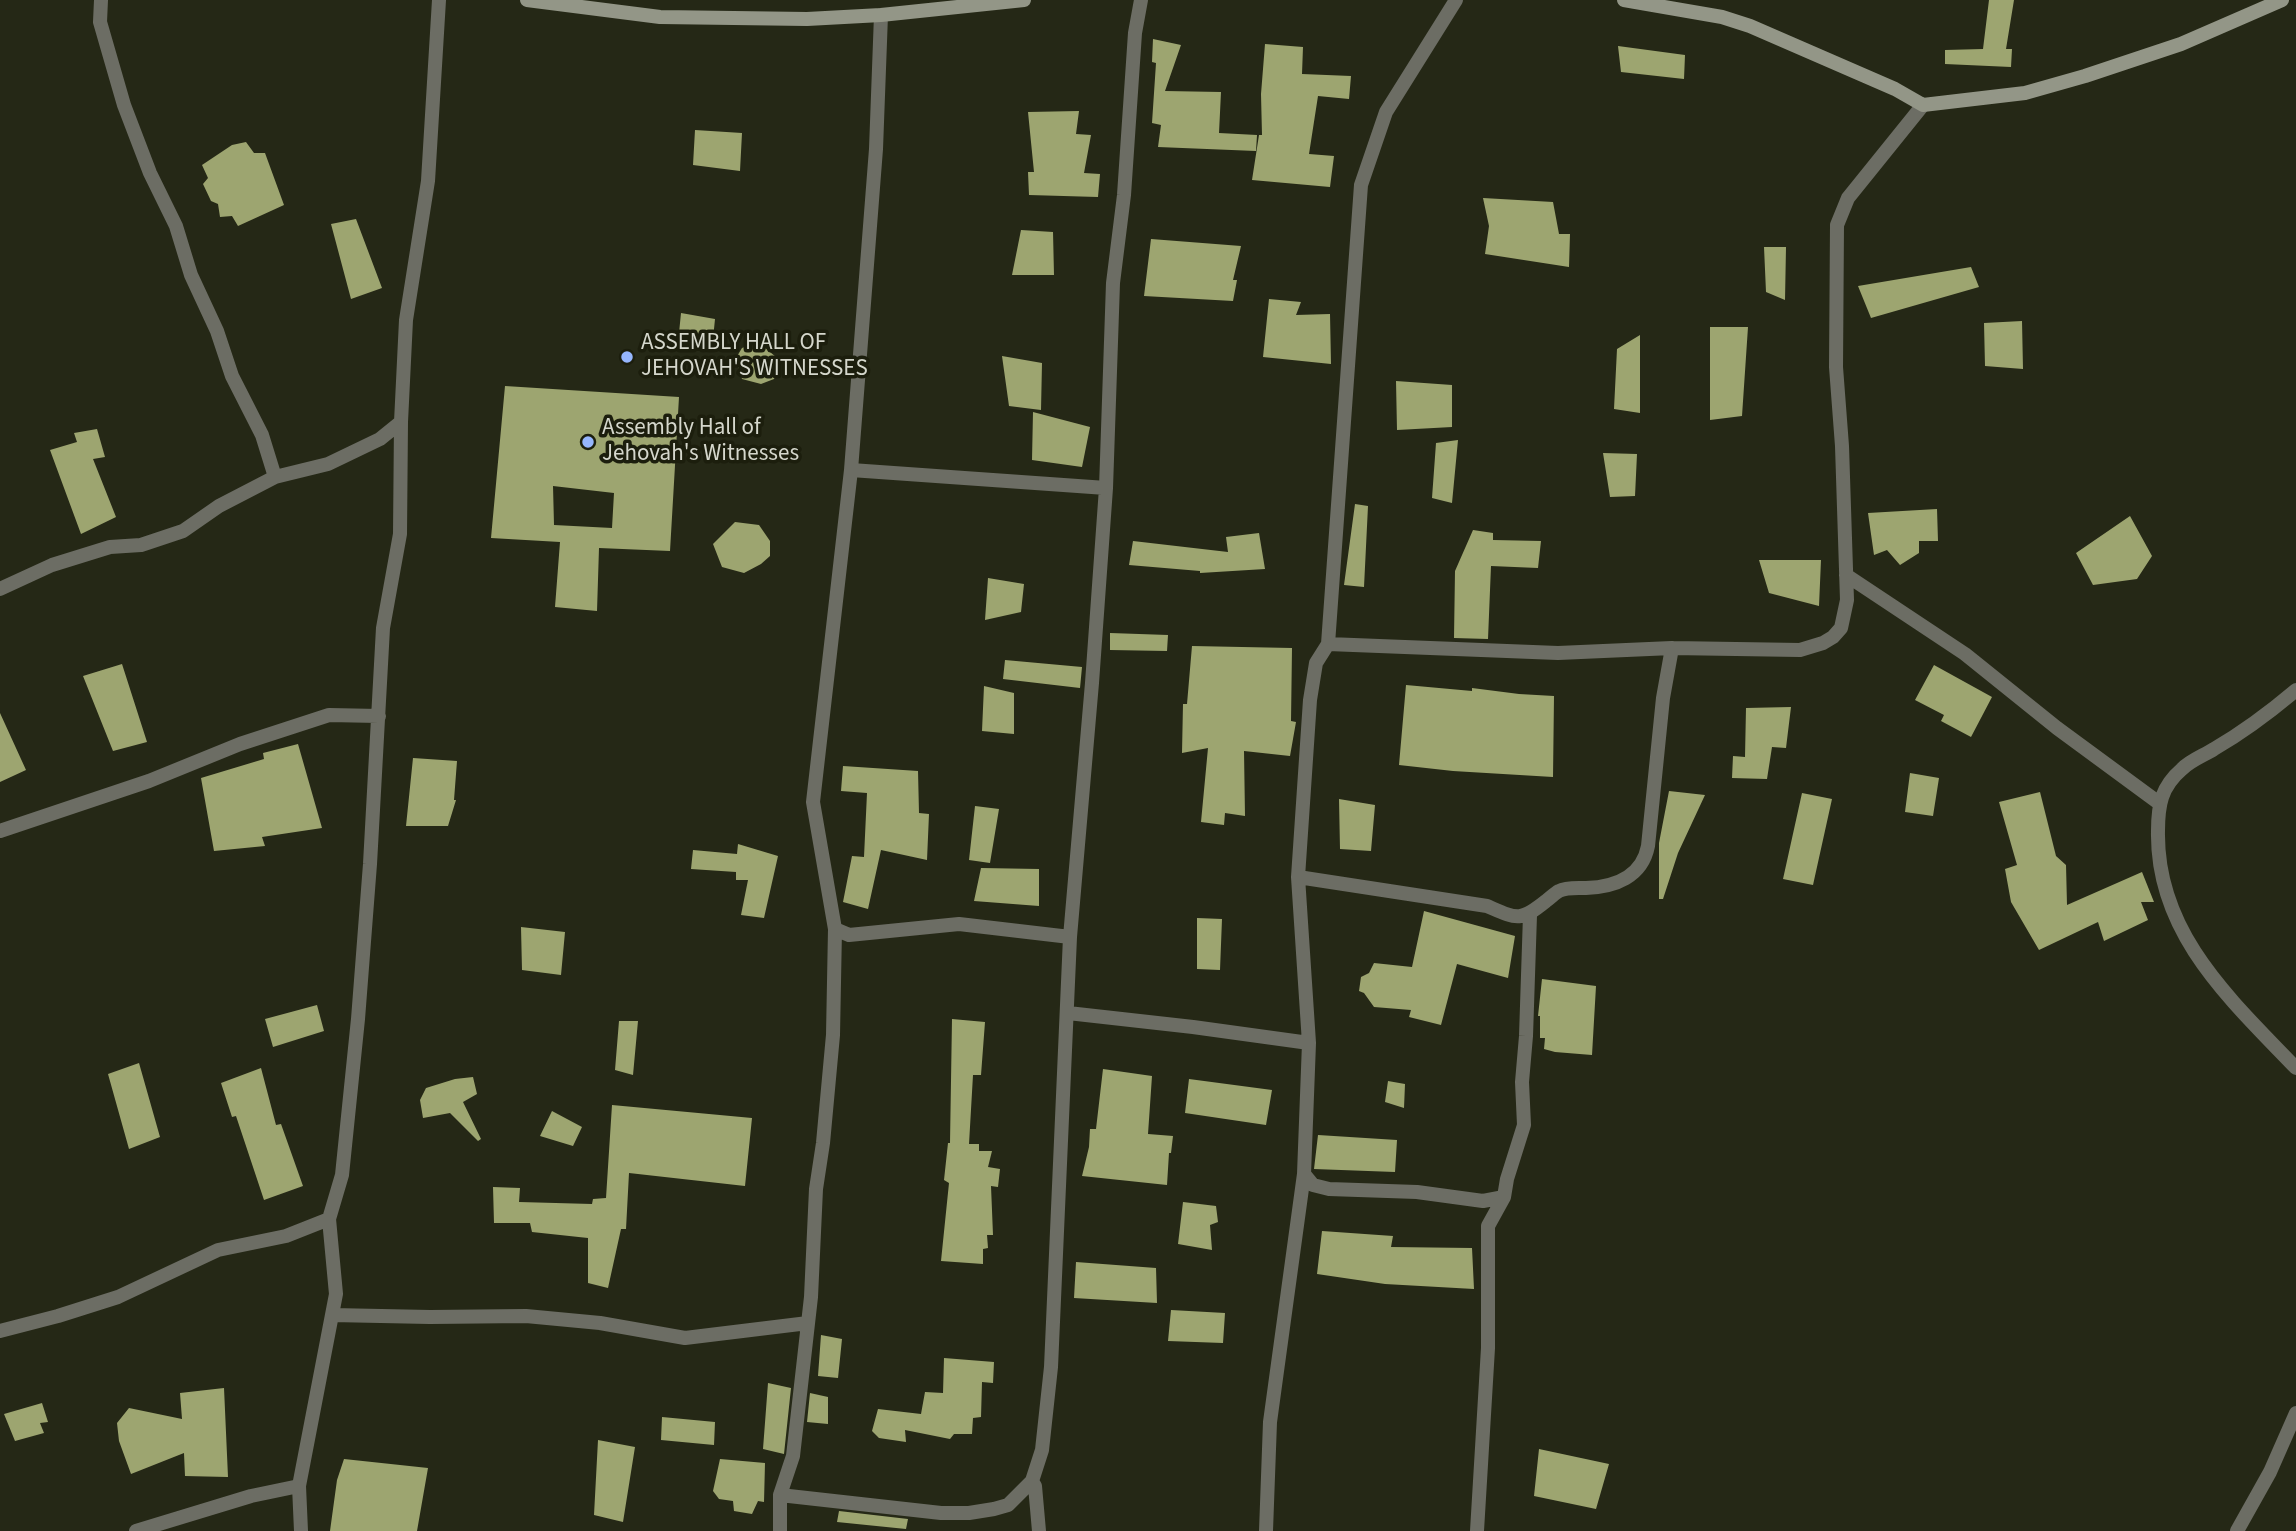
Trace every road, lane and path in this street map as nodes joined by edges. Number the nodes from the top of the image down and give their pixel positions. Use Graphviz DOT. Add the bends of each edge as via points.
graph roads {
  1 [pos="101,0"];
  2 [pos="439,0"];
  3 [pos="527,0"];
  4 [pos="1024,0"];
  5 [pos="1141,0"];
  6 [pos="1456,0"];
  7 [pos="1624,0"];
  8 [pos="2282,0"];
  9 [pos="551,1"];
  10 [pos="1683,5"];
  11 [pos="881,15"];
  12 [pos="1923,105"];
  13 [pos="401,422"];
  14 [pos="851,470"];
  15 [pos="275,477"];
  16 [pos="1106,488"];
  17 [pos="1846,575"];
  18 [pos="0,589"];
  19 [pos="1328,643"];
  20 [pos="1672,648"];
  21 [pos="2296,690"];
  22 [pos="379,716"];
  23 [pos="2159,803"];
  24 [pos="0,831"];
  25 [pos="1298,877"];
  26 [pos="1530,915"];
  27 [pos="835,929"];
  28 [pos="1070,937"];
  29 [pos="1068,1013"];
  30 [pos="1309,1043"];
  31 [pos="2296,1068"];
  32 [pos="1304,1174"];
  33 [pos="1504,1197"];
  34 [pos="329,1219"];
  35 [pos="332,1315"];
  36 [pos="808,1322"];
  37 [pos="0,1331"];
  38 [pos="2296,1413"];
  39 [pos="1031,1480"];
  40 [pos="299,1486"];
  41 [pos="780,1495"];
  42 [pos="136,1531"];
  43 [pos="301,1531"];
  44 [pos="780,1531"];
  45 [pos="1039,1531"];
  46 [pos="1266,1531"];
  47 [pos="1478,1531"];
  48 [pos="2236,1531"];
  1 -- 15 [label="street" via="100,22 124,105 176,226 232,376 262,435"];
  2 -- 13 [label="street" via="428,181 406,320"];
  3 -- 9 [label="street"];
  4 -- 11 [label="street"];
  5 -- 16 [label="street" via="1114,283"];
  6 -- 19 [label="street" via="1386,112 1361,185"];
  7 -- 10 [label="street"];
  8 -- 12 [label="street" via="2181,44 2085,76 2025,93"];
  9 -- 11 [label="street" via="660,17"];
  10 -- 12 [label="street" via="1751,26"];
  11 -- 14 [label="street" via="876,149"];
  12 -- 17 [label="street" via="1849,198 1837,225 1836,367"];
  13 -- 15 [label="street" via="380,439 328,464"];
  13 -- 22 [label="street" via="400,534 383,628"];
  14 -- 16 [label="street"];
  14 -- 27 [label="street" via="813,802"];
  15 -- 18 [label="street" via="183,531 52,565"];
  16 -- 28 [label="street"];
  17 -- 20 [label="street" via="1841,628 1823,643 1800,650"];
  17 -- 23 [label="street" via="1965,654"];
  19 -- 20 [label="street" via="1558,653"];
  19 -- 25 [label="street" via="1316,663 1310,699"];
  20 -- 26 [label="street" via="1643,865 1626,878 1594,888 1560,889"];
  21 -- 23 [label="street" via="2269,713 2182,768"];
  22 -- 24 [label="street" via="329,715"];
  22 -- 34 [label="street" via="342,1175"];
  23 -- 31 [label="street" via="2161,878 2173,915 2199,959"];
  25 -- 26 [label="street" via="1488,906 1514,917"];
  25 -- 30 [label="street"];
  26 -- 33 [label="street" via="1524,1125"];
  27 -- 28 [label="street" via="849,935 959,924"];
  27 -- 36 [label="street" via="832,1035"];
  28 -- 29 [label="street"];
  29 -- 30 [label="street"];
  29 -- 39 [label="street" via="1051,1367 1042,1451"];
  30 -- 32 [label="street"];
  32 -- 33 [label="street" via="1313,1185 1339,1190 1417,1192 1483,1202"];
  32 -- 46 [label="street" via="1270,1422"];
  33 -- 47 [label="street" via="1488,1226 1488,1348"];
  34 -- 35 [label="street" via="336,1294"];
  34 -- 37 [label="street" via="286,1236 218,1250 118,1297"];
  35 -- 36 [label="street" via="526,1315 685,1338"];
  35 -- 40 [label="street"];
  36 -- 41 [label="street" via="793,1456"];
  38 -- 48 [label="street" via="2270,1472"];
  39 -- 41 [label="street" via="1008,1505 969,1513"];
  39 -- 45 [label="street"];
  40 -- 42 [label="street"];
  40 -- 43 [label="street"];
  41 -- 44 [label="street"];
}
